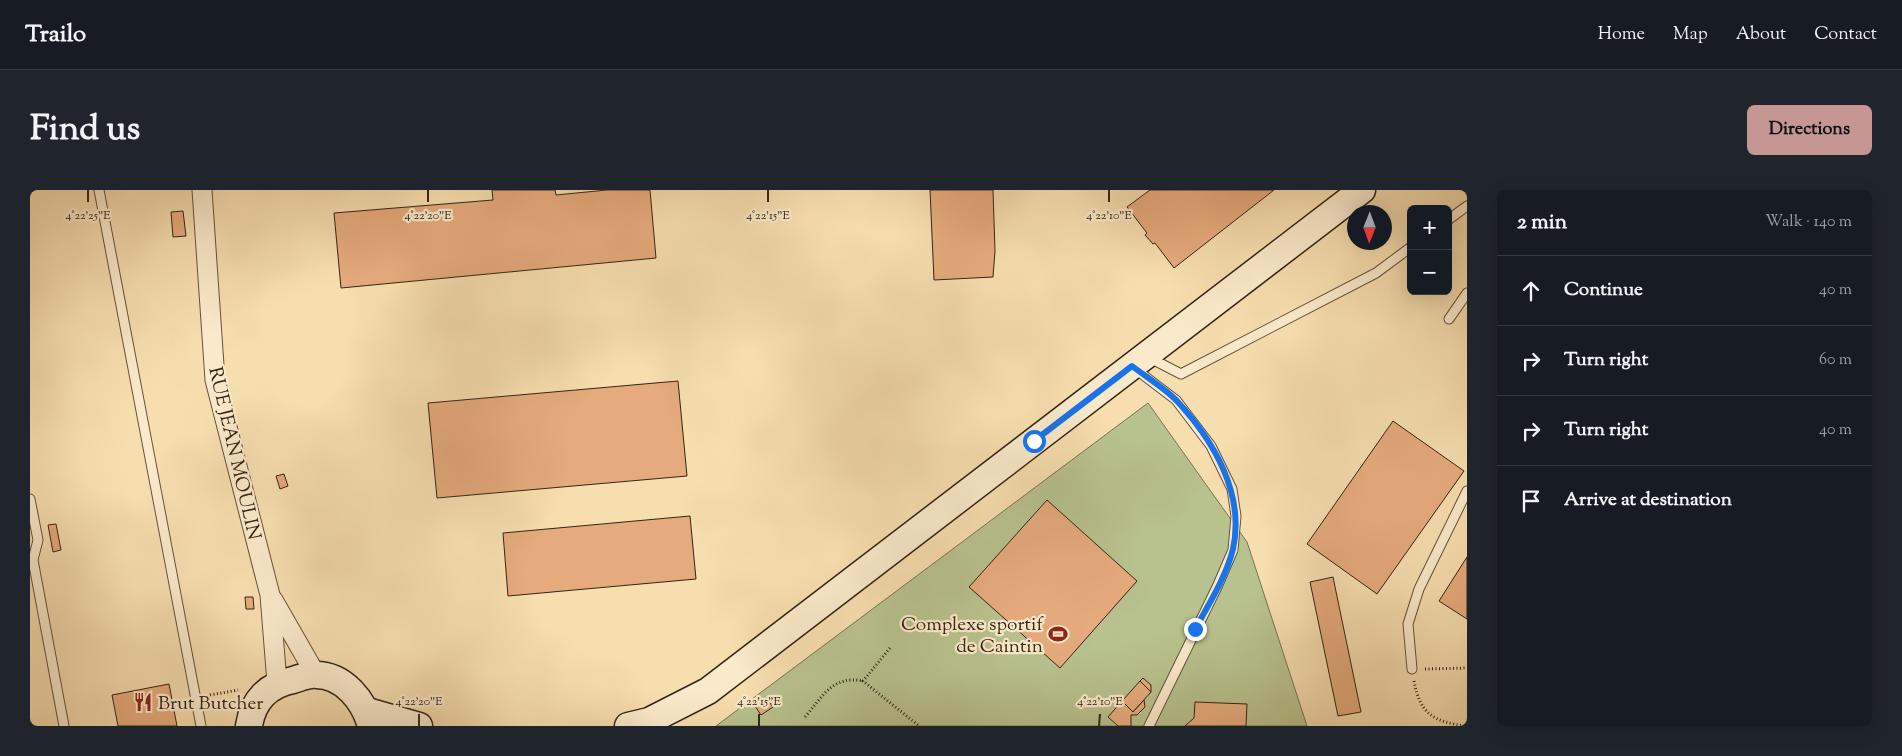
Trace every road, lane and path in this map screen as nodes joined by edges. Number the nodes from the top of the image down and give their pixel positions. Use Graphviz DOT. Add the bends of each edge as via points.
graph roads {
  1 [pos="99,190"];
  2 [pos="202,190"];
  3 [pos="1362,190"];
  4 [pos="1467,206"];
  5 [pos="1452,217"];
  6 [pos="1407,250"];
  7 [pos="1466,298"];
  8 [pos="1449,319"];
  9 [pos="1138,361"];
  10 [pos="1467,492"];
  11 [pos="30,499"];
  12 [pos="270,594"];
  13 [pos="890,648"];
  14 [pos="1467,668"];
  15 [pos="1412,669"];
  16 [pos="316,675"];
  17 [pos="863,681"];
  18 [pos="277,683"];
  19 [pos="226,692"];
  20 [pos="210,695"];
  21 [pos="805,717"];
  22 [pos="369,718"];
  23 [pos="64,726"];
  24 [pos="201,726"];
  25 [pos="249,726"];
  26 [pos="419,726"];
  27 [pos="628,726"];
  28 [pos="919,726"];
  29 [pos="1149,726"];
  30 [pos="1466,726"];
  1 -- 24 [label="lane"];
  2 -- 12 [label="street, RUE JEAN MOULIN" via="215,380"];
  3 -- 9 [label="main road"];
  4 -- 5 [label="lane"];
  6 -- 9 [label="lane" via="1376,273 1181,374"];
  7 -- 8 [label="lane"];
  9 -- 27 [label="main road" via="708,690 649,721"];
  9 -- 29 [label="lane" via="1176,400 1211,446 1232,489 1236,516 1232,550 1217,587"];
  10 -- 15 [label="lane" via="1419,590 1408,624"];
  11 -- 23 [label="lane" via="38,540 33,560"];
  12 -- 16 [label="street, RUE JEAN MOULIN"];
  12 -- 18 [label="street, RUE JEAN MOULIN"];
  13 -- 17 [label="path"];
  14 -- 15 [label="path"];
  15 -- 30 [label="path" via="1417,698 1425,712 1452,724"];
  16 -- 18 [label="main road"];
  16 -- 22 [label="main road" via="336,680 354,693"];
  17 -- 21 [label="path" via="849,678 837,683"];
  17 -- 28 [label="path"];
  18 -- 25 [label="main road" via="261,697"];
  19 -- 20 [label="path"];
  22 -- 26 [label="main road"];
}
